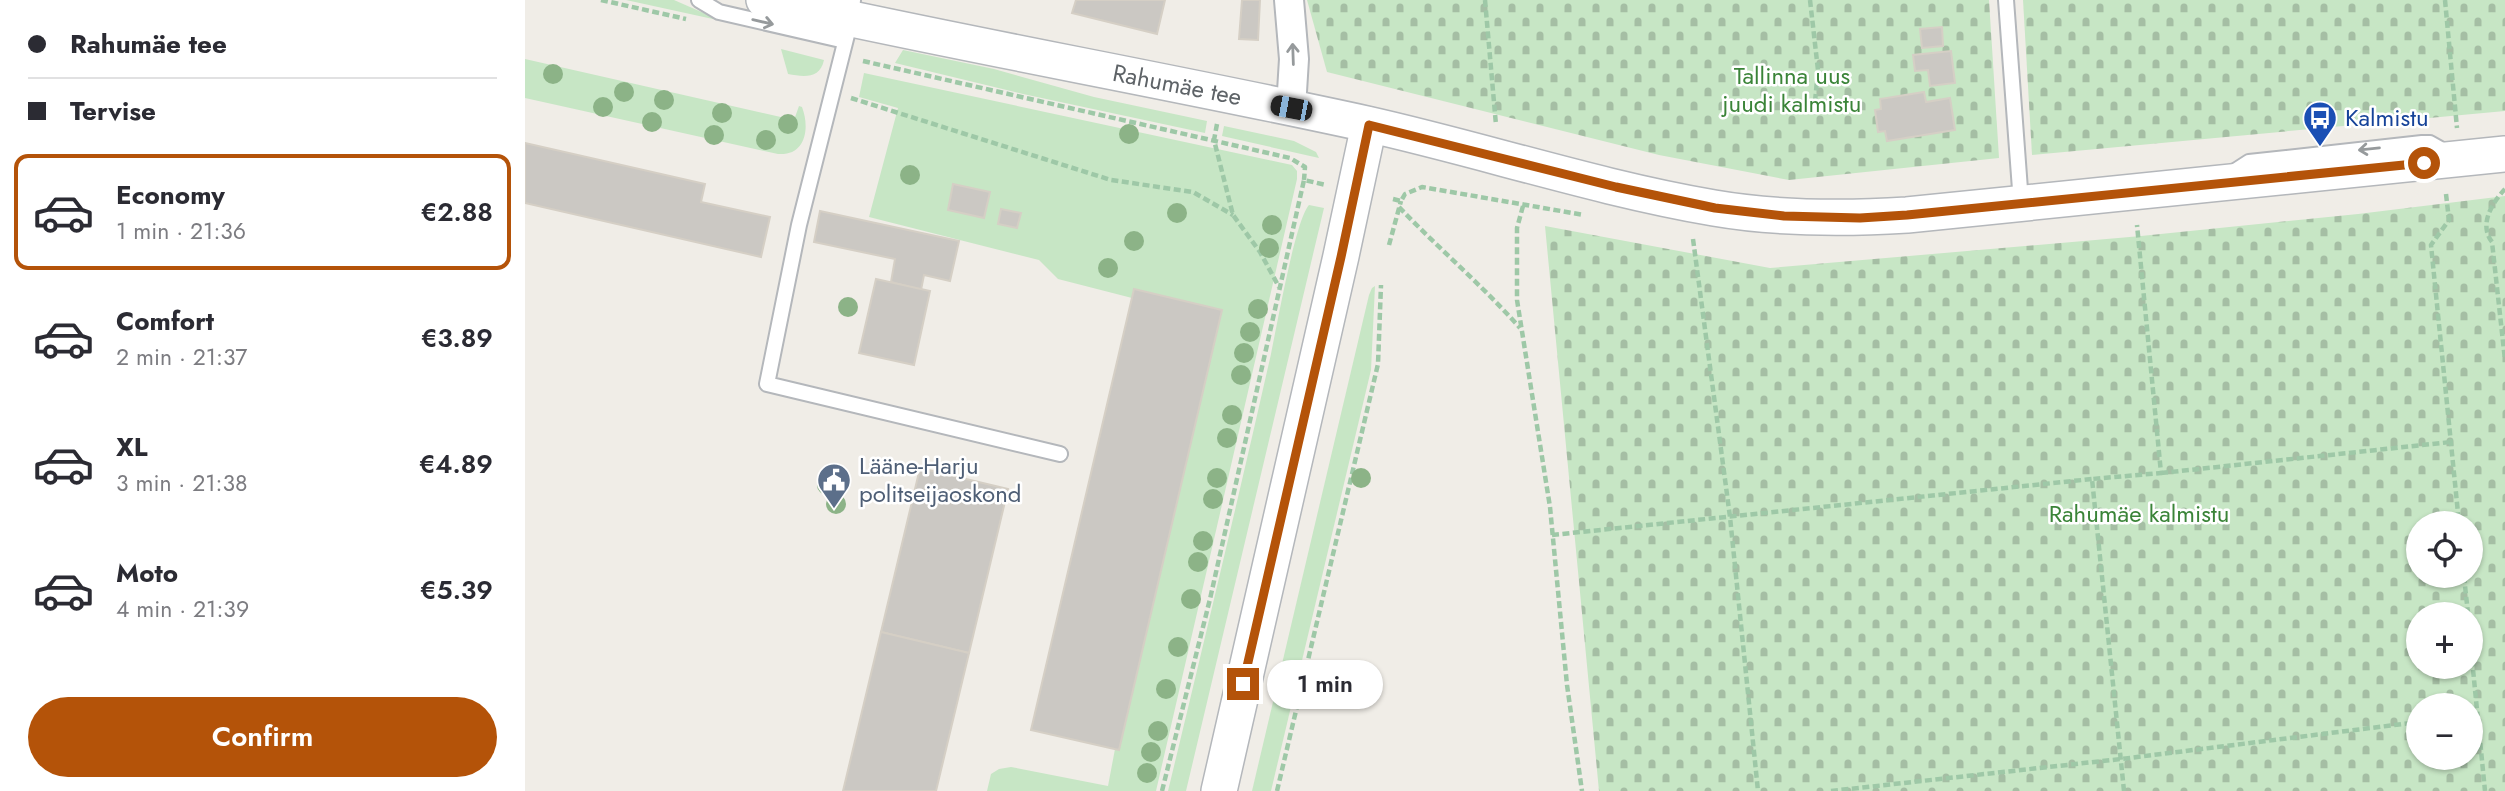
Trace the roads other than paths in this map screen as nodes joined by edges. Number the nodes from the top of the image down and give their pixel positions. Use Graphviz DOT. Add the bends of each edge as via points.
graph roads {
  1 [pos="699,0"];
  2 [pos="764,0"];
  3 [pos="1289,0"];
  4 [pos="2006,0"];
  5 [pos="850,20"];
  6 [pos="1291,108"];
  7 [pos="1369,125"];
  8 [pos="2457,159"];
  9 [pos="2499,161"];
  10 [pos="2213,184"];
  11 [pos="2021,205"];
  12 [pos="1060,454"];
  13 [pos="1219,791"];
  1 -- 5 [label="lane, one-way" via="719,12"];
  2 -- 5 [label="street, Rahumäe tee"];
  6 -- 3 [label="street, one-way" via="1294,59"];
  4 -- 11 [label="lane"];
  5 -- 6 [label="street, Rahumäe tee"];
  5 -- 12 [label="lane" via="767,384"];
  6 -- 7 [label="street, Rahumäe tee"];
  7 -- 11 [label="street, Rahumäe tee" via="1715,208 1860,218"];
  7 -- 13 [label="street"];
  8 -- 9 [label="street, Rahumäe tee"];
  8 -- 10 [label="street, Rahumäe tee"];
  8 -- 10 [label="lane, one-way" via="2430,143 2421,143 2249,162"];
  10 -- 11 [label="street, Rahumäe tee"];
}
